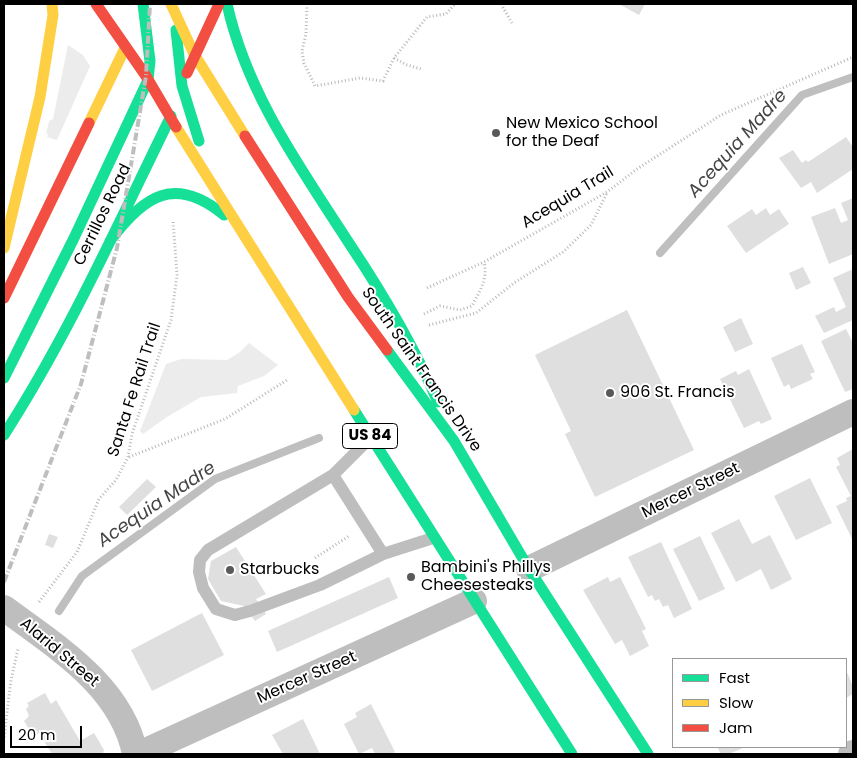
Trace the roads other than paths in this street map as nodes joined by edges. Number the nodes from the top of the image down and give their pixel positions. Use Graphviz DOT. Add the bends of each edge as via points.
graph roads {
  1 [pos="52,4"];
  2 [pos="96,4"];
  3 [pos="171,4"];
  4 [pos="181,4"];
  5 [pos="219,4"];
  6 [pos="227,4"];
  7 [pos="145,6"];
  8 [pos="177,18"];
  9 [pos="126,48"];
  10 [pos="194,54"];
  11 [pos="148,80"];
  12 [pos="182,86"];
  13 [pos="171,116"];
  14 [pos="222,201"];
  15 [pos="245,236"];
  16 [pos="110,241"];
  17 [pos="4,248"];
  18 [pos="4,298"];
  19 [pos="4,378"];
  20 [pos="853,412"];
  21 [pos="4,435"];
  22 [pos="371,437"];
  23 [pos="454,441"];
  24 [pos="332,475"];
  25 [pos="433,538"];
  26 [pos="383,554"];
  27 [pos="529,568"];
  28 [pos="474,601"];
  29 [pos="4,608"];
  30 [pos="137,754"];
  31 [pos="572,754"];
  32 [pos="648,754"];
  1 -- 17 [label="main road" via="40,97"];
  2 -- 9 [label="main road, US 84"];
  3 -- 8 [label="main road, South Saint Francis Drive"];
  4 -- 8 [label="main road"];
  5 -- 10 [label="main road, Cerrillos Road"];
  6 -- 23 [label="main road" via="241,55 259,99 280,137 377,286 423,366"];
  7 -- 9 [label="main road"];
  7 -- 11 [label="main road" via="150,60"];
  8 -- 10 [label="main road, South Saint Francis Drive"];
  8 -- 12 [label="main road"];
  9 -- 11 [label="main road, US 84"];
  9 -- 18 [label="main road"];
  10 -- 12 [label="main road, Cerrillos Road"];
  10 -- 23 [label="main road, South Saint Francis Drive" via="348,296"];
  11 -- 13 [label="main road, US 84"];
  11 -- 19 [label="main road"];
  12 -- 13 [label="main road, Cerrillos Road"];
  12 -- 14 [label="main road" via="189,115"];
  13 -- 14 [label="main road, US 84"];
  13 -- 16 [label="main road, Cerrillos Road"];
  14 -- 15 [label="main road, US 84"];
  15 -- 16 [label="main road" via="215,205 201,196 174,193 148,200 123,221"];
  15 -- 22 [label="main road, US 84"];
  16 -- 21 [label="main road, Cerrillos Road" via="60,341"];
  20 -- 27 [label="street, Mercer Street"];
  22 -- 24 [label="lane"];
  22 -- 25 [label="main road, US 84"];
  23 -- 27 [label="main road, South Saint Francis Drive"];
  24 -- 26 [label="lane"];
  24 -- 26 [label="lane" via="208,550 200,560 199,572 216,609 234,615 250,611 320,585"];
  25 -- 26 [label="lane"];
  25 -- 28 [label="main road, US 84"];
  27 -- 32 [label="main road, South Saint Francis Drive"];
  28 -- 30 [label="street, Mercer Street"];
  28 -- 31 [label="main road, US 84"];
  29 -- 30 [label="street, Alarid Street" via="96,682 112,700 126,724"];
}
